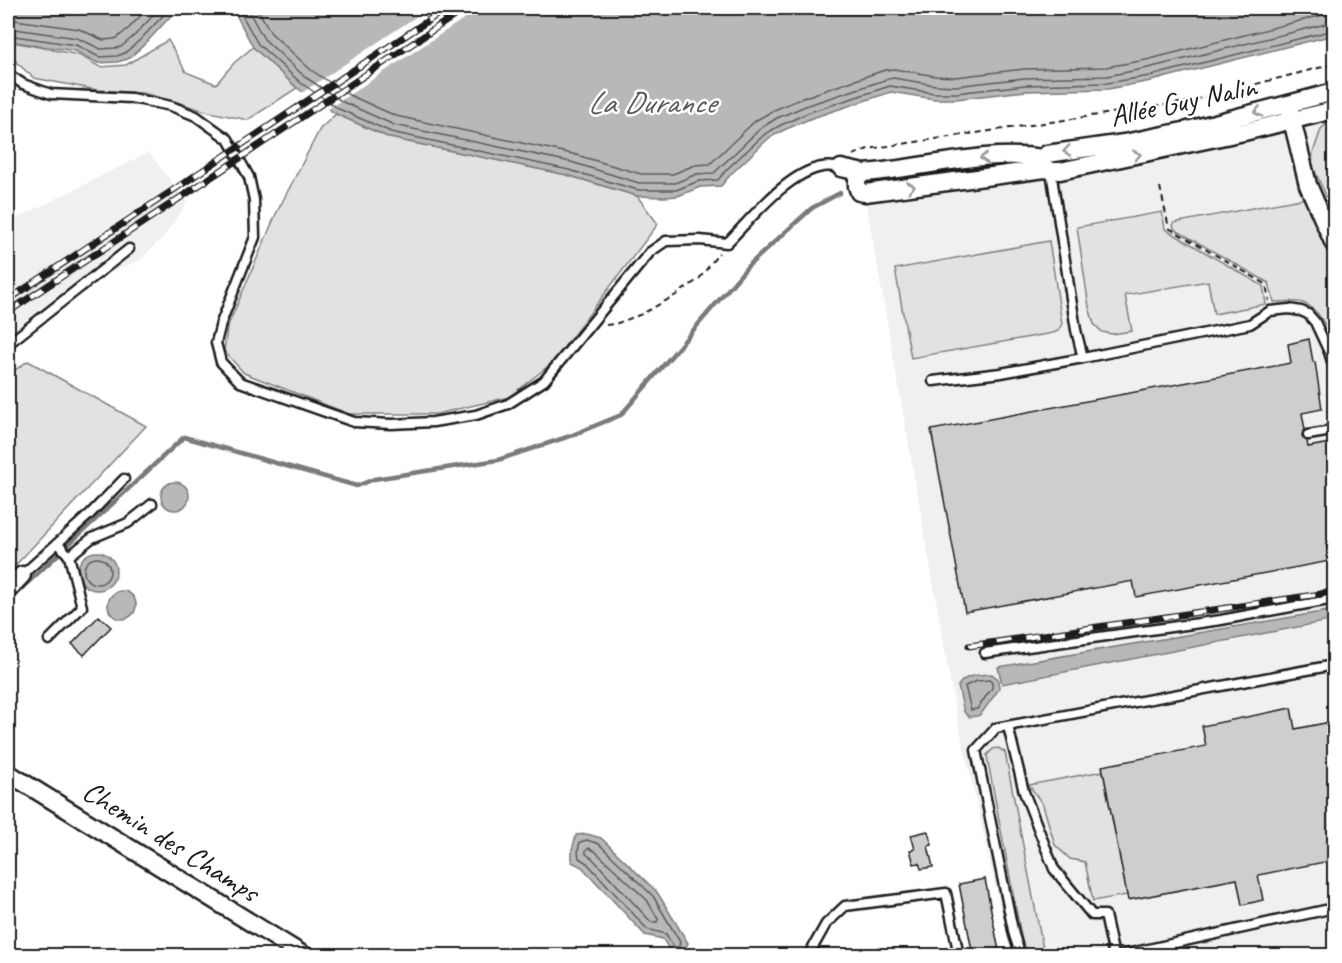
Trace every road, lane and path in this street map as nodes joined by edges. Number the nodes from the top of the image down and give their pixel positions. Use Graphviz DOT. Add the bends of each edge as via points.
graph roads {
  1 [pos="1335,64"];
  2 [pos="8,74"];
  3 [pos="1335,92"];
  4 [pos="1335,110"];
  5 [pos="1290,113"];
  6 [pos="845,162"];
  7 [pos="1046,166"];
  8 [pos="1160,187"];
  9 [pos="727,243"];
  10 [pos="1335,244"];
  11 [pos="129,249"];
  12 [pos="1270,310"];
  13 [pos="590,326"];
  14 [pos="8,344"];
  15 [pos="1083,358"];
  16 [pos="1335,368"];
  17 [pos="933,381"];
  18 [pos="1335,426"];
  19 [pos="1308,435"];
  20 [pos="124,479"];
  21 [pos="152,504"];
  22 [pos="58,543"];
  23 [pos="69,556"];
  24 [pos="12,584"];
  25 [pos="1335,599"];
  26 [pos="49,640"];
  27 [pos="985,653"];
  28 [pos="1335,665"];
  29 [pos="1008,726"];
  30 [pos="8,773"];
  31 [pos="1335,908"];
  32 [pos="958,951"];
  33 [pos="305,956"];
  34 [pos="808,956"];
  35 [pos="1021,956"];
  36 [pos="1115,956"];
  1 -- 6 [label="path" via="1186,102 868,149"];
  2 -- 13 [label="lane" via="51,94 131,98 171,106 196,116 228,139 249,177 254,200 255,237 216,343 221,362 240,382 354,422 433,422 476,415 508,404 544,381"];
  3 -- 5 [label="street, Allée Guy Nalin"];
  4 -- 5 [label="street, Allée Guy Nalin"];
  5 -- 7 [label="street, Allée Guy Nalin" via="1047,154"];
  5 -- 10 [label="street" via="1308,185"];
  6 -- 7 [label="street, Allée Guy Nalin" via="864,173 1024,155"];
  6 -- 9 [label="lane" via="804,172 784,185"];
  7 -- 15 [label="lane"];
  8 -- 12 [label="path" via="1170,228 1266,284"];
  9 -- 13 [label="path" via="699,279 676,295 615,324"];
  9 -- 13 [label="lane" via="666,241 650,252"];
  11 -- 14 [label="lane"];
  12 -- 15 [label="lane" via="1250,324"];
  12 -- 16 [label="lane" via="1301,310 1308,314"];
  15 -- 17 [label="lane"];
  18 -- 19 [label="lane"];
  20 -- 22 [label="lane"];
  21 -- 23 [label="lane" via="128,524 92,538"];
  22 -- 23 [label="lane"];
  22 -- 24 [label="lane"];
  23 -- 26 [label="lane" via="82,607"];
  25 -- 27 [label="lane" via="1221,620"];
  28 -- 29 [label="lane"];
  29 -- 35 [label="lane" via="996,728 976,750"];
  29 -- 36 [label="lane" via="1024,792 1054,869 1092,915 1105,915"];
  30 -- 33 [label="street, Chemin des Champs"];
  31 -- 36 [label="lane"];
  32 -- 34 [label="lane" via="946,893 845,906 826,924"];
}
